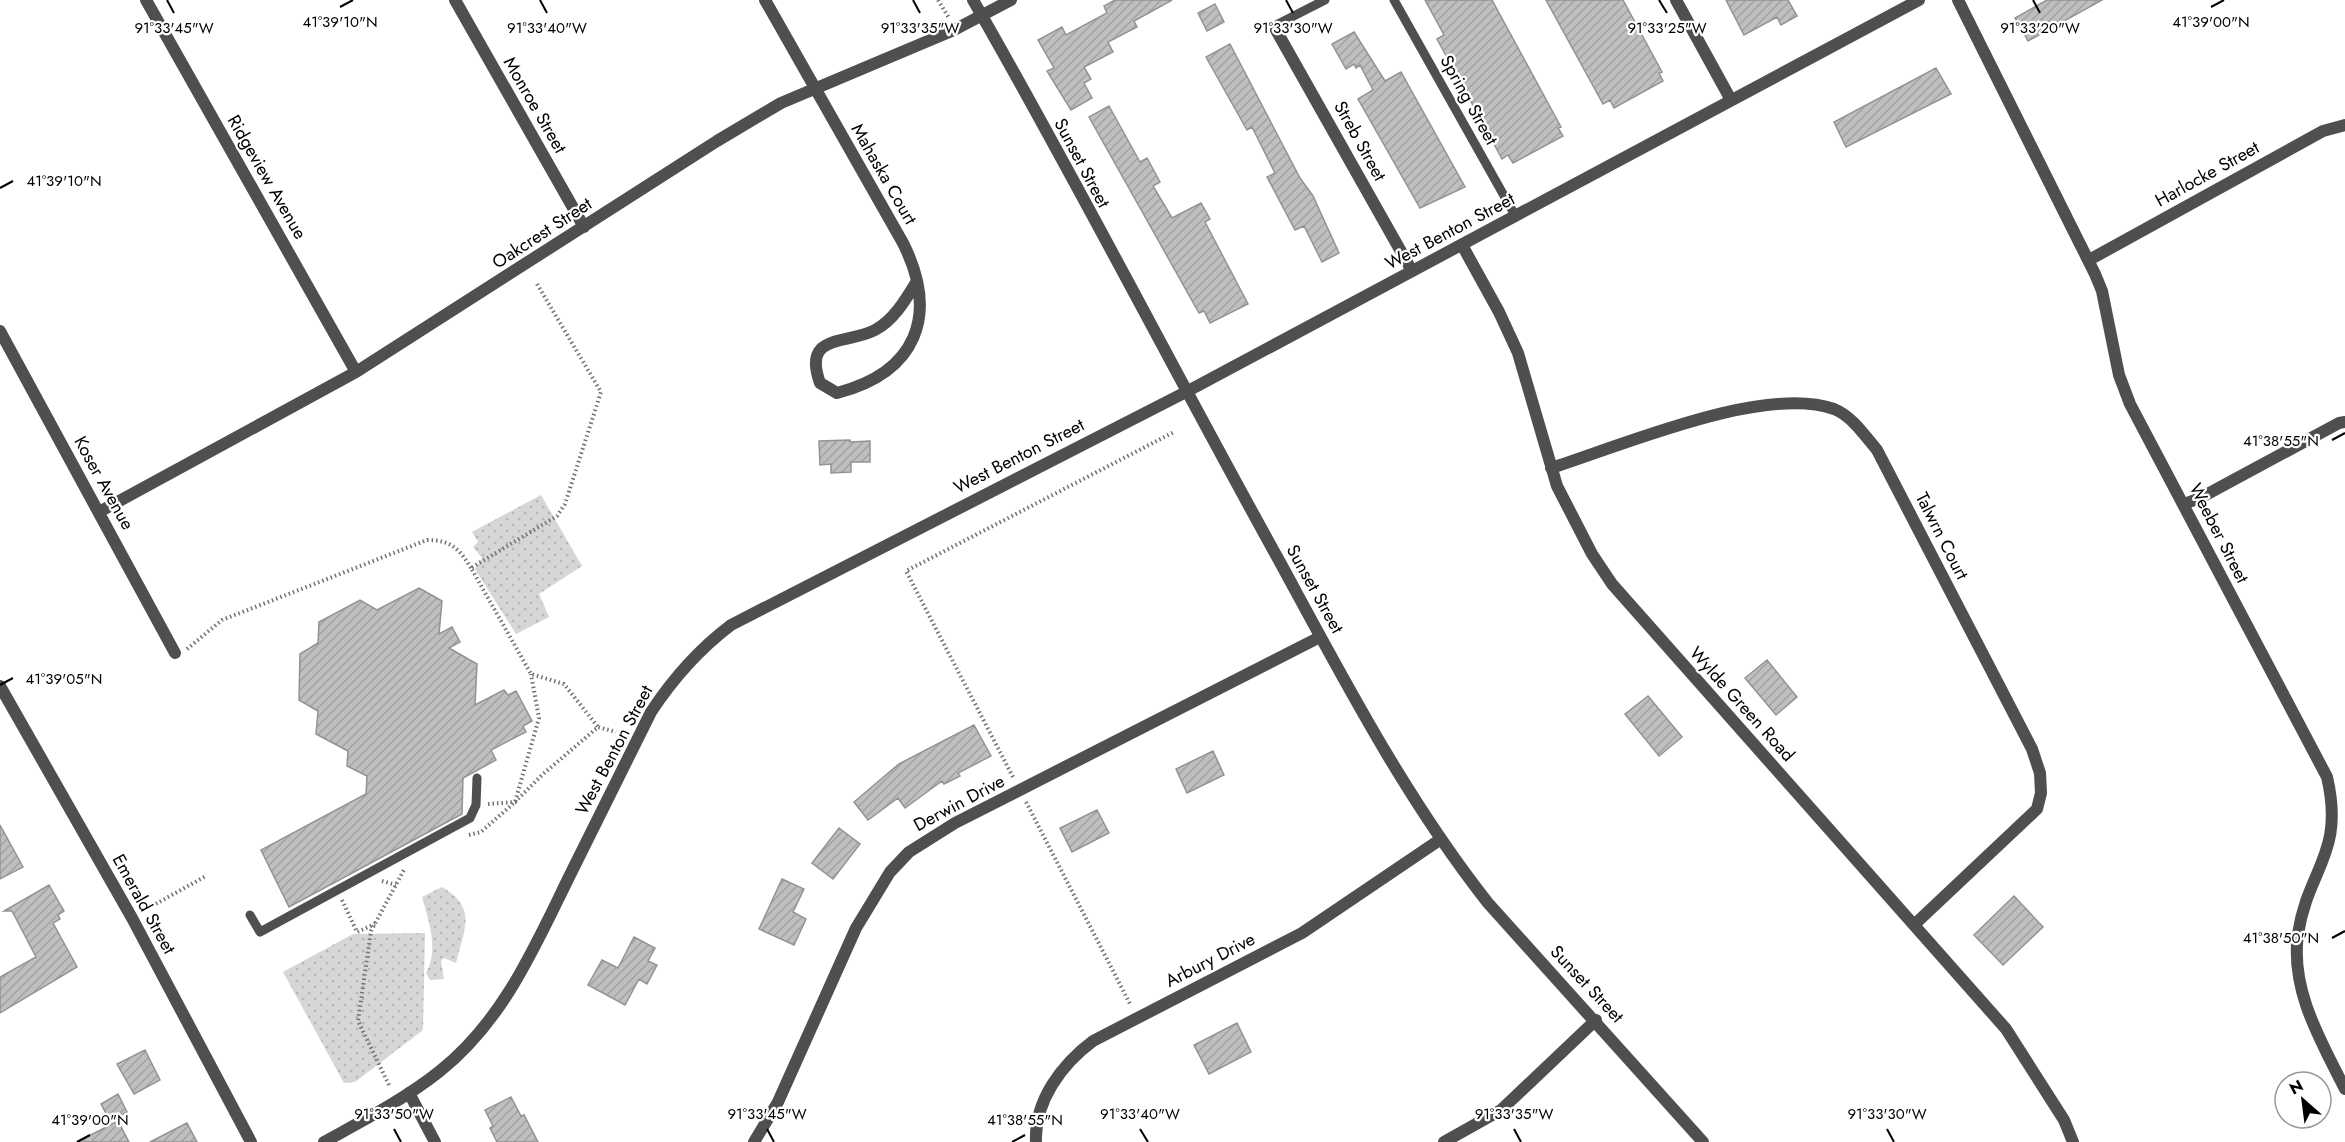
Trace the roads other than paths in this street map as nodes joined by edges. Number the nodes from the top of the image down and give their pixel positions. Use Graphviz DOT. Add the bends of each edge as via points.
graph roads {
  1 [pos="146,0"];
  2 [pos="455,0"];
  3 [pos="765,0"];
  4 [pos="973,0"];
  5 [pos="1011,0"];
  6 [pos="1325,0"];
  7 [pos="1394,0"];
  8 [pos="1676,0"];
  9 [pos="1919,0"];
  10 [pos="1958,0"];
  11 [pos="982,16"];
  12 [pos="1276,30"];
  13 [pos="814,87"];
  14 [pos="1731,100"];
  15 [pos="2345,125"];
  16 [pos="1516,217"];
  17 [pos="584,227"];
  18 [pos="1462,245"];
  19 [pos="2089,260"];
  20 [pos="1412,271"];
  21 [pos="917,281"];
  22 [pos="0,331"];
  23 [pos="356,372"];
  24 [pos="1186,392"];
  25 [pos="2345,422"];
  26 [pos="1551,468"];
  27 [pos="2184,504"];
  28 [pos="99,512"];
  29 [pos="1320,637"];
  30 [pos="175,654"];
  31 [pos="0,686"];
  32 [pos="477,778"];
  33 [pos="1441,839"];
  34 [pos="250,915"];
  35 [pos="1915,924"];
  36 [pos="1596,1020"];
  37 [pos="2345,1089"];
  38 [pos="409,1093"];
  39 [pos="251,1142"];
  40 [pos="324,1142"];
  41 [pos="435,1142"];
  42 [pos="754,1142"];
  43 [pos="1036,1142"];
  44 [pos="1444,1142"];
  45 [pos="1703,1142"];
  46 [pos="2073,1142"];
  1 -- 23 [label="street, Ridgeview Avenue"];
  2 -- 17 [label="street, Monroe Street"];
  3 -- 13 [label="street, Mahaska Court"];
  4 -- 11 [label="street, Sunset Street"];
  5 -- 11 [label="street, Oakcrest Street"];
  6 -- 12 [label="lane" via="1278,24"];
  7 -- 16 [label="lane, Spring Street"];
  8 -- 14 [label="street"];
  9 -- 14 [label="street, West Benton Street"];
  10 -- 19 [label="street, Weeber Street"];
  11 -- 13 [label="street, Oakcrest Street"];
  11 -- 24 [label="street, Sunset Street"];
  12 -- 20 [label="street, Streb Street"];
  13 -- 17 [label="street, Oakcrest Street" via="749,121"];
  13 -- 21 [label="street, Mahaska Court" via="903,243"];
  14 -- 16 [label="street, West Benton Street"];
  15 -- 19 [label="street, Harlocke Street" via="2323,131"];
  16 -- 18 [label="street, West Benton Street"];
  17 -- 23 [label="street, Oakcrest Street"];
  18 -- 20 [label="street, West Benton Street"];
  18 -- 26 [label="street, Wylde Green Road" via="1518,353"];
  19 -- 27 [label="street, Weeber Street" via="2102,291 2111,346 2130,404"];
  20 -- 24 [label="street, West Benton Street"];
  21 -- 21 [label="street, Mahaska Court" via="888,321 874,331 836,340 822,348 815,358 820,383 837,393 865,383 895,365 914,340 920,321"];
  22 -- 28 [label="street, Koser Avenue"];
  23 -- 28 [label="street, Oakcrest Street"];
  24 -- 29 [label="street, Sunset Street"];
  24 -- 38 [label="street, West Benton Street" via="827,574 731,625 710,641 671,681 651,712 525,967 499,1008 441,1070"];
  25 -- 27 [label="street"];
  26 -- 35 [label="street, Wylde Green Road" via="1569,512 1612,584"];
  26 -- 35 [label="street, Talwrn Court" via="1672,427 1788,403 1836,410 1853,422 1877,450 2009,702 2040,773 2037,809"];
  27 -- 37 [label="street, Weeber Street" via="2327,777 2334,800 2331,847 2306,904 2296,960 2305,1006"];
  28 -- 30 [label="street, Koser Avenue"];
  29 -- 33 [label="street, Sunset Street"];
  29 -- 42 [label="street, Derwin Drive" via="956,823 909,852 891,872 856,928 778,1102"];
  31 -- 39 [label="street, Emerald Street" via="132,918"];
  32 -- 34 [label="lane" via="476,804 470,818 260,932"];
  33 -- 36 [label="street, Sunset Street" via="1488,903"];
  33 -- 43 [label="street, Arbury Drive" via="1302,933 1093,1041 1075,1055 1046,1096"];
  35 -- 46 [label="street, Wylde Green Road" via="2006,1029 2064,1120"];
  36 -- 44 [label="street" via="1501,1110"];
  36 -- 45 [label="street, Sunset Street"];
  38 -- 40 [label="street, West Benton Street"];
  38 -- 41 [label="street"];
}
